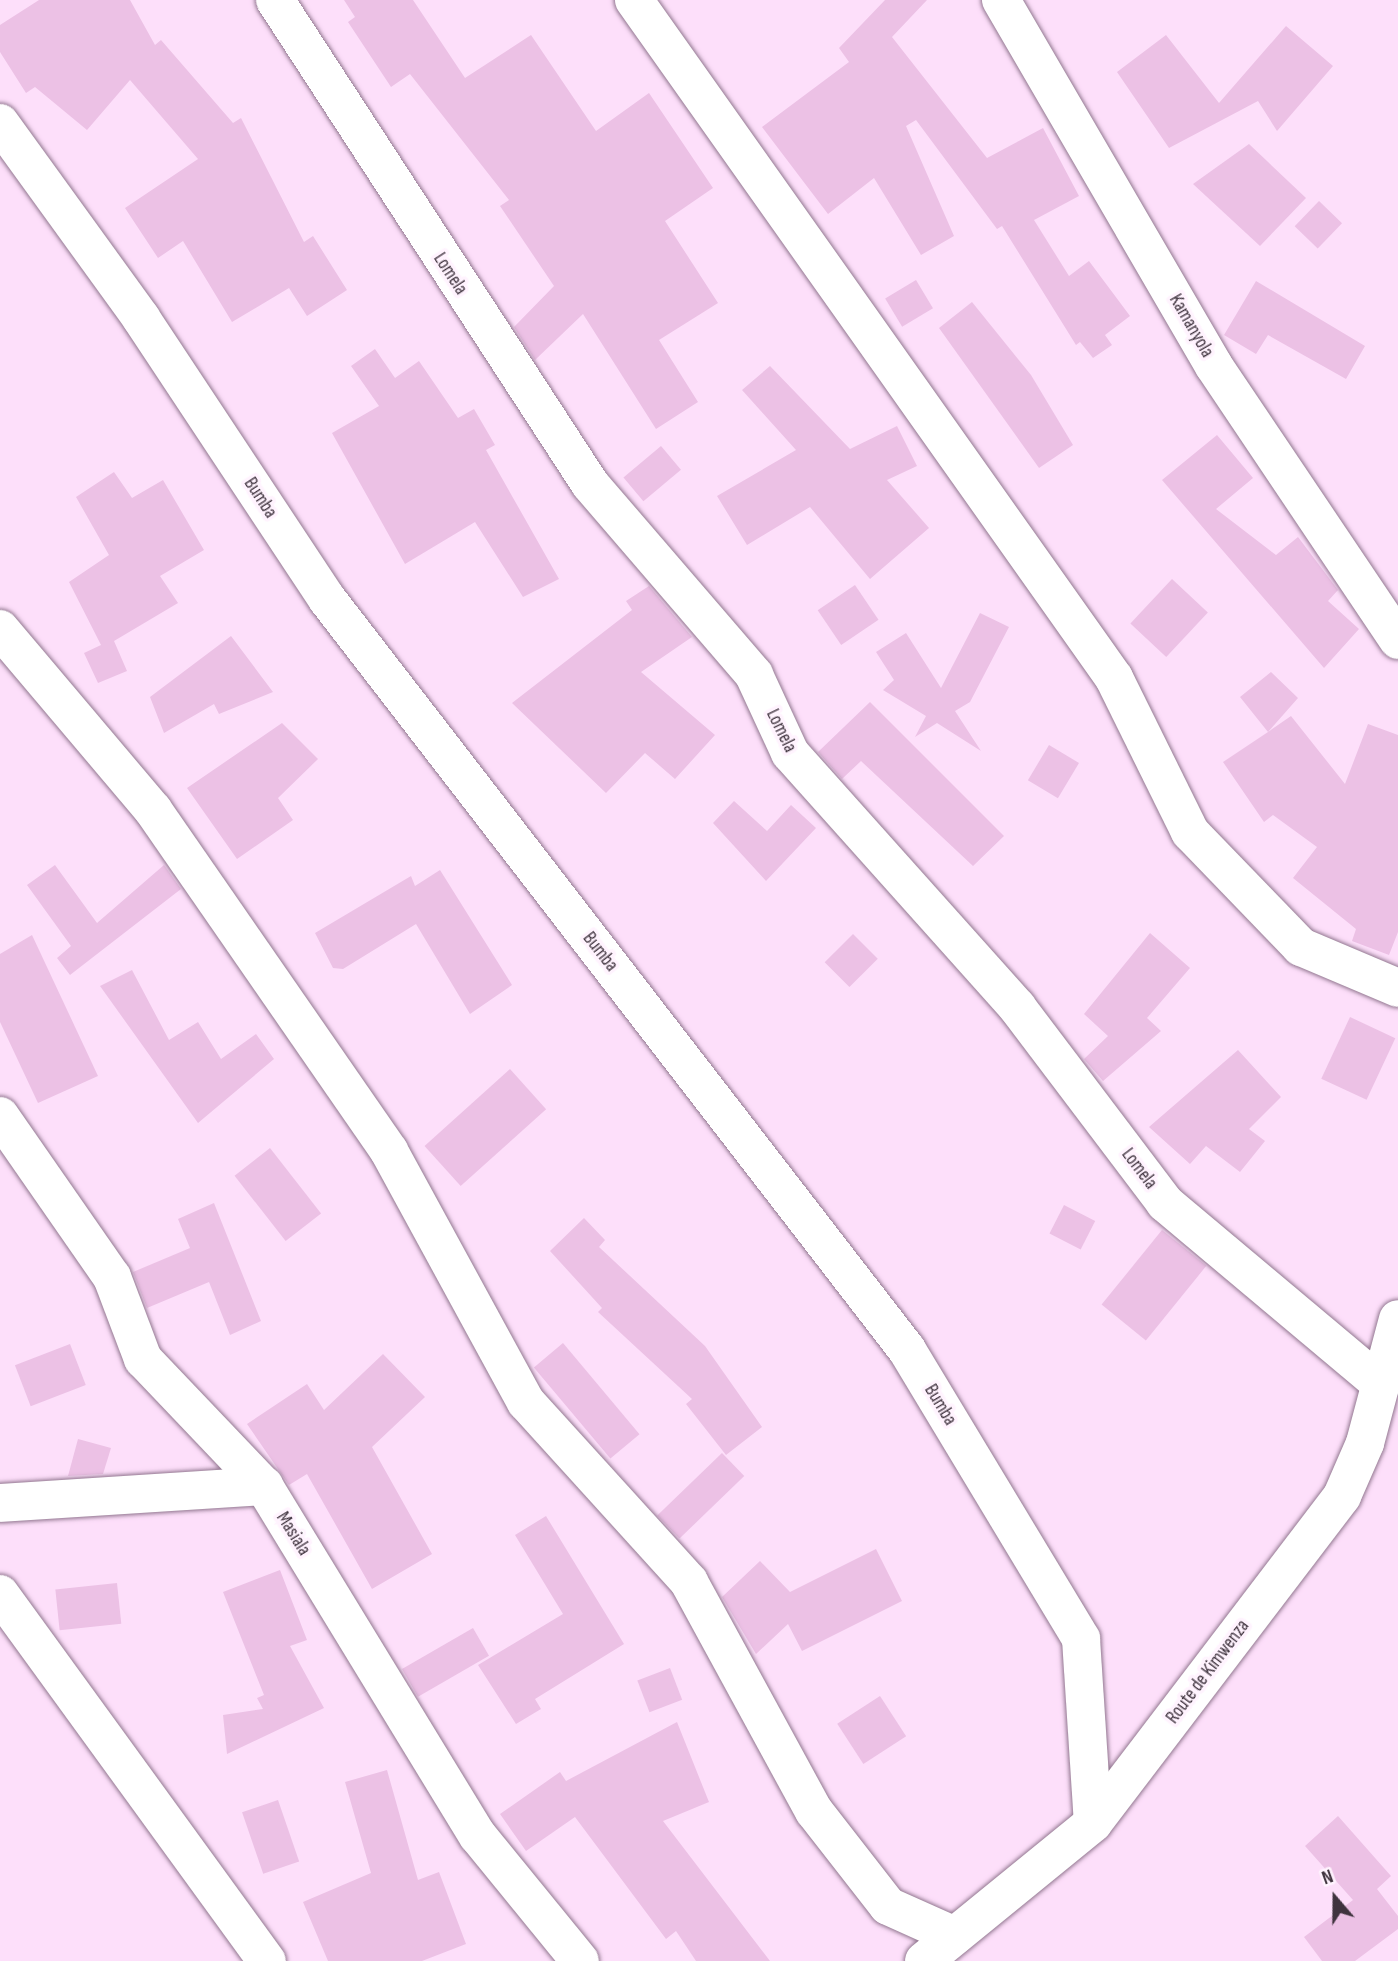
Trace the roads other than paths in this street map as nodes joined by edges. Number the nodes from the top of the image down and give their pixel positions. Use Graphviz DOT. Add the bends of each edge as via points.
graph roads {
  1 [pos="275,0"];
  2 [pos="634,0"];
  3 [pos="1001,0"];
  4 [pos="0,123"];
  5 [pos="0,629"];
  6 [pos="1398,640"];
  7 [pos="1398,988"];
  8 [pos="0,1116"];
  9 [pos="1398,1319"];
  10 [pos="1381,1384"];
  11 [pos="264,1486"];
  12 [pos="0,1503"];
  13 [pos="0,1594"];
  14 [pos="1093,1823"];
  15 [pos="955,1936"];
  16 [pos="267,1961"];
  17 [pos="580,1961"];
  18 [pos="924,1961"];
  1 -- 10 [label="street, Lomela" via="590,484 754,675 790,753 1017,1007 1175,1214"];
  2 -- 7 [label="street" via="1114,678 1189,832 1301,947"];
  3 -- 6 [label="street, Kamanyola" via="1214,366"];
  4 -- 14 [label="street, Bumba" via="141,318 327,599 907,1350 1080,1639"];
  5 -- 15 [label="street" via="153,810 388,1151 526,1402 689,1582 814,1811 888,1906"];
  8 -- 11 [label="street, Masiala" via="112,1277 142,1359"];
  9 -- 10 [label="street, Route de Kimwenza"];
  10 -- 14 [label="street, Route de Kimwenza" via="1342,1496"];
  11 -- 12 [label="street"];
  11 -- 17 [label="street, Masiala" via="478,1836"];
  13 -- 16 [label="street"];
  14 -- 15 [label="street, Route de Kimwenza"];
  15 -- 18 [label="street, Route de Kimwenza"];
}
